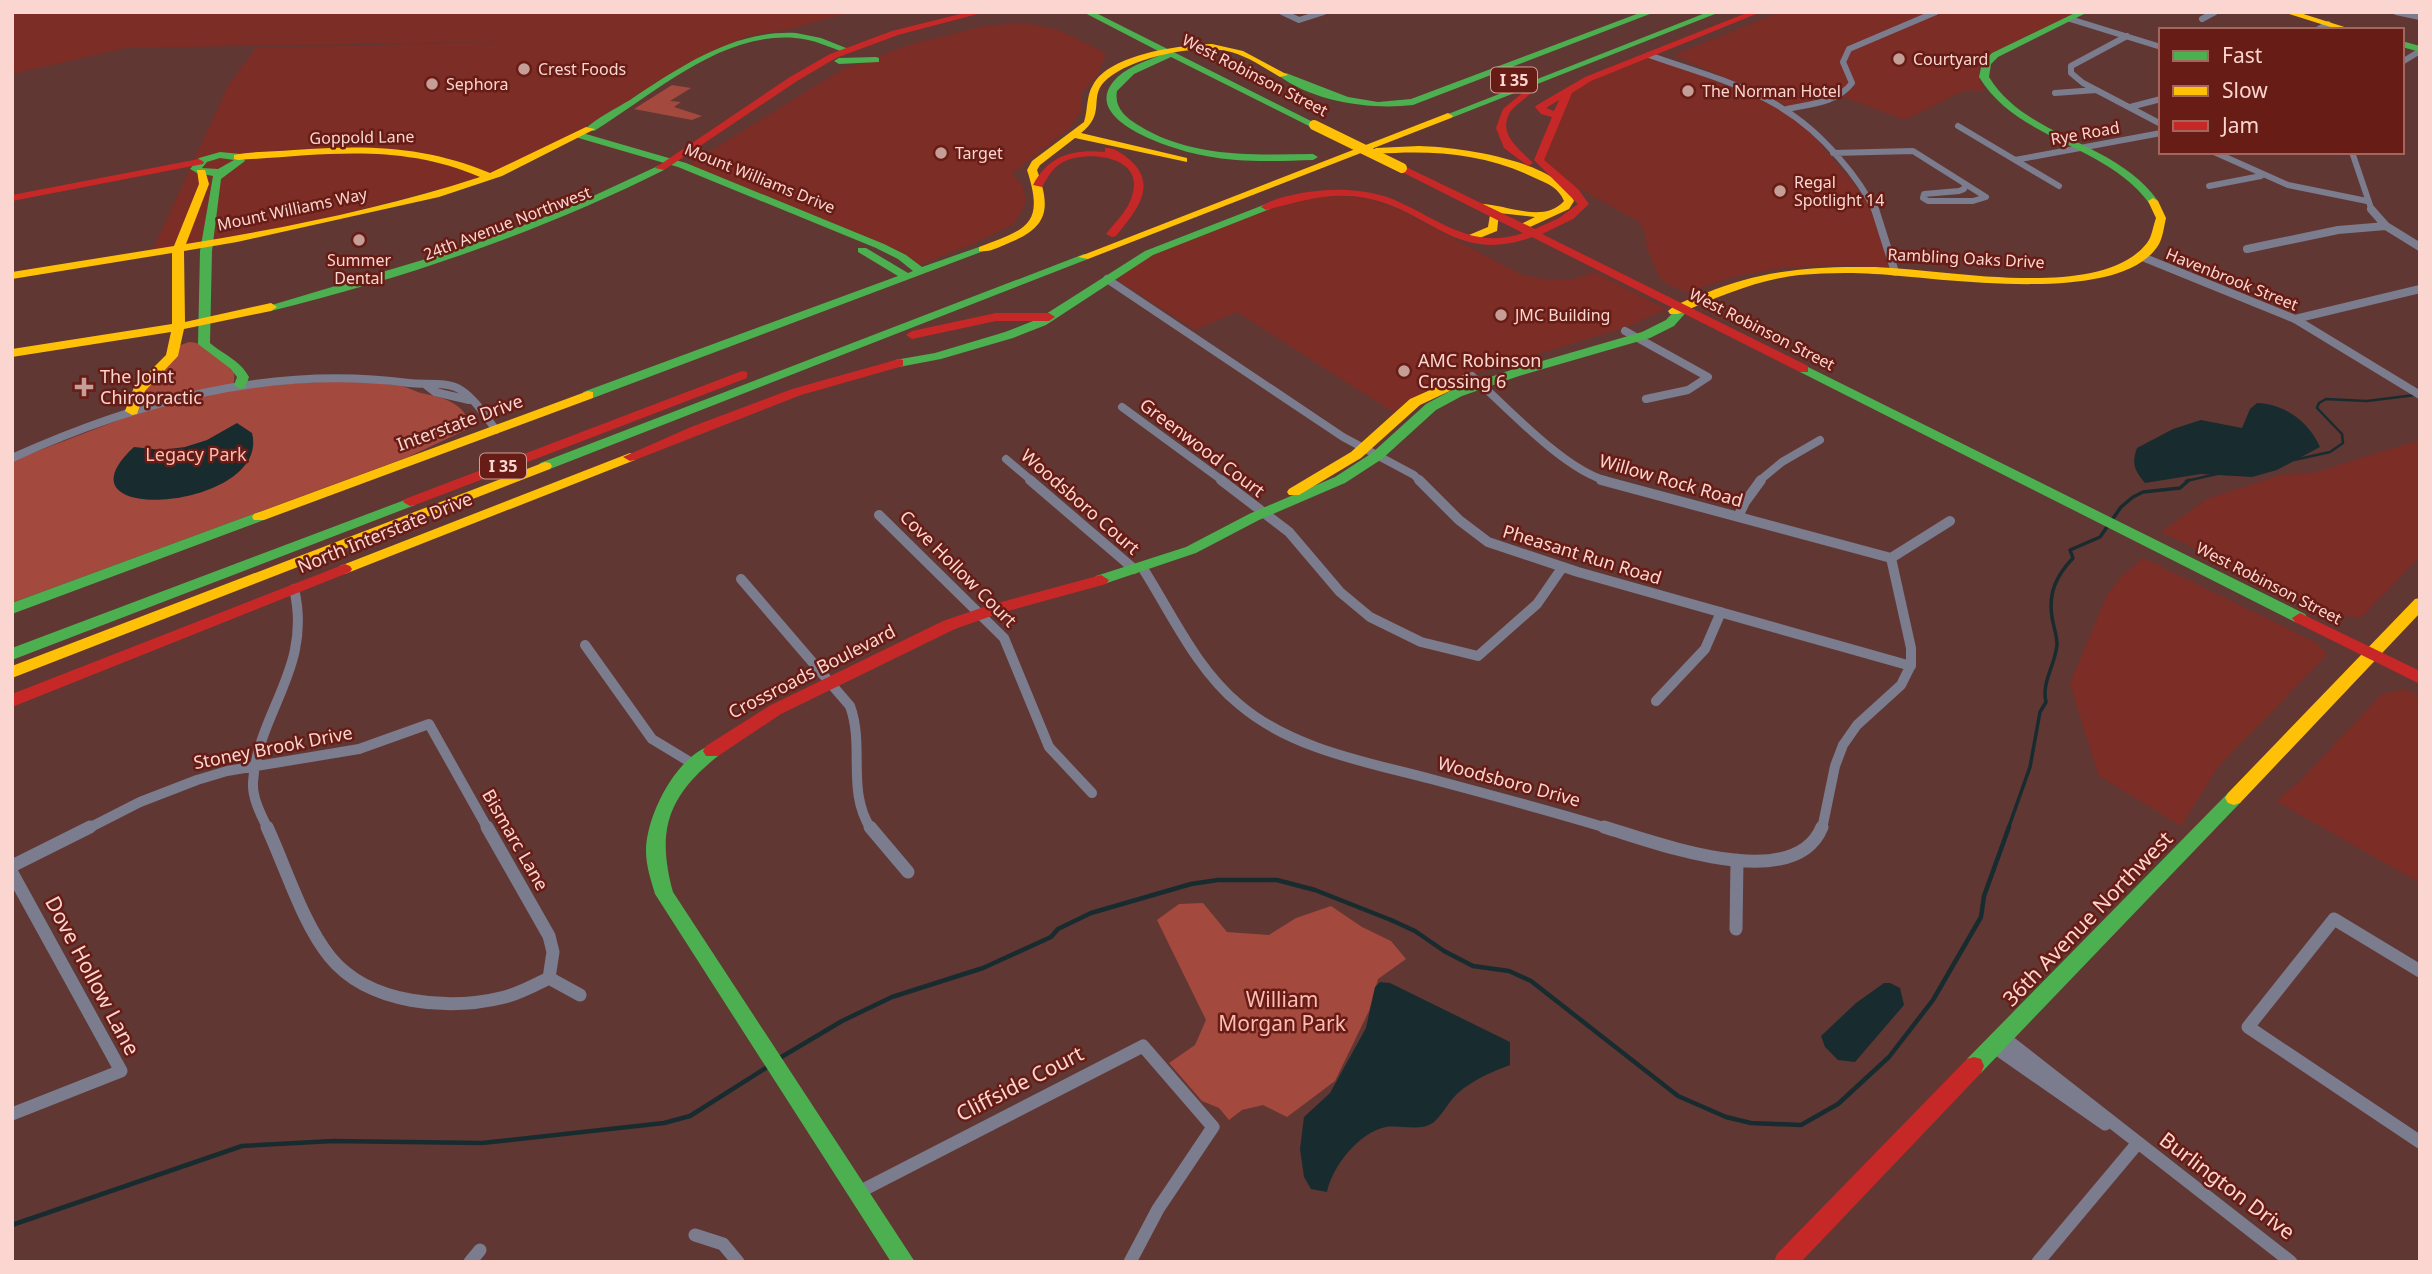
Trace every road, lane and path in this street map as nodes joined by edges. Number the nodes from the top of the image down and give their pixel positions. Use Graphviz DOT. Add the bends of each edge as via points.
graph roads {
  1 [pos="1087,12"];
  2 [pos="1282,12"];
  3 [pos="1324,12"];
  4 [pos="1651,12"];
  5 [pos="1691,12"];
  6 [pos="1716,12"];
  7 [pos="1757,12"];
  8 [pos="1936,12"];
  9 [pos="2216,12"];
  10 [pos="2287,12"];
  11 [pos="2396,12"];
  12 [pos="978,13"];
  13 [pos="2077,16"];
  14 [pos="2420,17"];
  15 [pos="2202,19"];
  16 [pos="2323,27"];
  17 [pos="2127,36"];
  18 [pos="2159,46"];
  19 [pos="2420,50"];
  20 [pos="853,52"];
  21 [pos="1172,53"];
  22 [pos="1652,54"];
  23 [pos="2404,61"];
  24 [pos="1572,68"];
  25 [pos="2096,90"];
  26 [pos="2055,93"];
  27 [pos="2159,100"];
  28 [pos="2129,107"];
  29 [pos="1787,108"];
  30 [pos="2159,123"];
  31 [pos="1958,125"];
  32 [pos="2159,133"];
  33 [pos="574,137"];
  34 [pos="1073,137"];
  35 [pos="2083,148"];
  36 [pos="1351,154"];
  37 [pos="2218,154"];
  38 [pos="2353,154"];
  39 [pos="1836,156"];
  40 [pos="1313,157"];
  41 [pos="1126,159"];
  42 [pos="2015,160"];
  43 [pos="233,162"];
  44 [pos="201,166"];
  45 [pos="672,166"];
  46 [pos="2261,176"];
  47 [pos="490,177"];
  48 [pos="1554,177"];
  49 [pos="1038,185"];
  50 [pos="1965,185"];
  51 [pos="2059,186"];
  52 [pos="2209,186"];
  53 [pos="12,198"];
  54 [pos="2367,201"];
  55 [pos="1478,206"];
  56 [pos="1552,213"];
  57 [pos="1495,215"];
  58 [pos="2386,226"];
  59 [pos="1527,231"];
  60 [pos="1453,233"];
  61 [pos="1112,234"];
  62 [pos="1473,237"];
  63 [pos="207,245"];
  64 [pos="2420,247"];
  65 [pos="2247,249"];
  66 [pos="178,250"];
  67 [pos="2140,256"];
  68 [pos="1895,272"];
  69 [pos="914,275"];
  70 [pos="12,276"];
  71 [pos="1107,279"];
  72 [pos="2420,289"];
  73 [pos="1683,309"];
  74 [pos="1000,315"];
  75 [pos="1049,317"];
  76 [pos="2295,319"];
  77 [pos="205,326"];
  78 [pos="1012,330"];
  79 [pos="178,332"];
  80 [pos="1631,334"];
  81 [pos="975,346"];
  82 [pos="12,353"];
  83 [pos="12,363"];
  84 [pos="803,366"];
  85 [pos="1477,380"];
  86 [pos="240,385"];
  87 [pos="2420,395"];
  88 [pos="1646,399"];
  89 [pos="1122,407"];
  90 [pos="132,411"];
  91 [pos="496,430"];
  92 [pos="1820,440"];
  93 [pos="1371,452"];
  94 [pos="12,457"];
  95 [pos="1006,459"];
  96 [pos="1263,513"];
  97 [pos="879,515"];
  98 [pos="1738,517"];
  99 [pos="1950,521"];
  100 [pos="1891,558"];
  101 [pos="1138,568"];
  102 [pos="1562,568"];
  103 [pos="741,579"];
  104 [pos="294,589"];
  105 [pos="2420,603"];
  106 [pos="12,609"];
  107 [pos="1721,612"];
  108 [pos="980,614"];
  109 [pos="585,645"];
  110 [pos="12,654"];
  111 [pos="2372,654"];
  112 [pos="1911,666"];
  113 [pos="12,672"];
  114 [pos="2420,678"];
  115 [pos="832,683"];
  116 [pos="12,701"];
  117 [pos="1656,701"];
  118 [pos="429,724"];
  119 [pos="695,765"];
  120 [pos="256,766"];
  121 [pos="1092,793"];
  122 [pos="1737,860"];
  123 [pos="12,866"];
  124 [pos="908,872"];
  125 [pos="12,873"];
  126 [pos="1736,929"];
  127 [pos="2420,971"];
  128 [pos="549,978"];
  129 [pos="580,995"];
  130 [pos="1998,1042"];
  131 [pos="12,1114"];
  132 [pos="2420,1142"];
  133 [pos="2137,1144"];
  134 [pos="859,1192"];
  135 [pos="695,1235"];
  136 [pos="737,1262"];
  137 [pos="904,1262"];
  138 [pos="1130,1262"];
  139 [pos="1785,1262"];
  140 [pos="2038,1262"];
  141 [pos="2291,1262"];
  1 -- 21 [label="main road, West Robinson Street"];
  2 -- 3 [label="street" via="1299,20"];
  4 -- 21 [label="main road" via="1413,102 1388,107 1340,101 1228,48 1198,46"];
  5 -- 40 [label="main road, I 35"];
  6 -- 24 [label="main road, I 35"];
  7 -- 22 [label="main road"];
  8 -- 29 [label="street" via="1849,49 1843,57 1852,83 1846,92"];
  9 -- 15 [label="street"];
  10 -- 16 [label="main road"];
  11 -- 14 [label="street"];
  12 -- 20 [label="main road, 24th Avenue Northwest"];
  12 -- 20 [label="main road, 24th Avenue Northwest" via="916,27"];
  13 -- 17 [label="street"];
  13 -- 35 [label="main road, Rambling Oaks Drive" via="1993,57 1984,77 1992,92 2010,106"];
  17 -- 18 [label="street"];
  17 -- 25 [label="street" via="2071,66 2076,78"];
  19 -- 23 [label="street"];
  20 -- 33 [label="main road, Mount Williams Way" via="789,34 738,42"];
  20 -- 45 [label="main road, 24th Avenue Northwest" via="735,134"];
  20 -- 45 [label="main road, 24th Avenue Northwest" via="794,78"];
  21 -- 34 [label="main road" via="1105,76 1093,93 1091,119"];
  21 -- 40 [label="main road" via="1128,74 1114,87 1110,99 1121,119 1168,146 1196,155"];
  21 -- 55 [label="main road, West Robinson Street, bridge"];
  22 -- 29 [label="street"];
  22 -- 48 [label="main road" via="1578,83 1540,107 1559,115 1539,156"];
  24 -- 36 [label="main road, I 35"];
  24 -- 48 [label="main road" via="1513,102 1500,123 1503,138 1513,151"];
  25 -- 26 [label="street"];
  25 -- 28 [label="street"];
  27 -- 28 [label="street"];
  28 -- 30 [label="street"];
  29 -- 39 [label="street"];
  31 -- 42 [label="street"];
  32 -- 35 [label="street, Rye Road"];
  33 -- 45 [label="main road, Mount Williams Drive"];
  33 -- 47 [label="main road, Mount Williams Way"];
  34 -- 40 [label="main road" via="1205,162"];
  34 -- 41 [label="main road"];
  34 -- 49 [label="main road" via="1036,163 1032,170"];
  35 -- 42 [label="street, Rye Road"];
  35 -- 67 [label="main road, Rambling Oaks Drive" via="2136,182 2157,206 2159,234"];
  36 -- 56 [label="main road" via="1431,147 1499,157 1563,189 1568,204"];
  36 -- 84 [label="main road, I 35"];
  37 -- 46 [label="street"];
  38 -- 54 [label="street"];
  39 -- 50 [label="street" via="1910,155 1926,159"];
  39 -- 68 [label="street" via="1872,205"];
  40 -- 61 [label="main road, I 35"];
  41 -- 49 [label="main road" via="1092,153 1063,157 1047,164"];
  41 -- 61 [label="main road" via="1140,177 1142,193"];
  42 -- 51 [label="street"];
  43 -- 44 [label="main road"];
  43 -- 44 [label="main road" via="223,146"];
  43 -- 47 [label="main road, Goppold Lane" via="365,151 416,152 452,159"];
  43 -- 63 [label="main road" via="216,178"];
  44 -- 53 [label="main road"];
  44 -- 66 [label="main road" via="204,184"];
  45 -- 69 [label="main road, Mount Williams Drive"];
  45 -- 77 [label="main road, 24th Avenue Northwest" via="563,223 453,264 333,300"];
  46 -- 52 [label="street"];
  46 -- 54 [label="street" via="2298,190"];
  47 -- 63 [label="main road, Mount Williams Way" via="351,215"];
  48 -- 59 [label="main road, North Interstate Drive" via="1578,192 1582,208 1569,219"];
  49 -- 69 [label="main road" via="1043,208 1023,232"];
  50 -- 50 [label="street" via="1963,190 1927,193 1923,198 1936,203 1985,199"];
  54 -- 58 [label="street"];
  55 -- 56 [label="main road" via="1524,215"];
  55 -- 57 [label="main road, West Robinson Street"];
  56 -- 59 [label="main road"];
  57 -- 59 [label="main road, West Robinson Street"];
  57 -- 62 [label="main road" via="1493,229"];
  58 -- 64 [label="street"];
  58 -- 65 [label="street" via="2338,230"];
  59 -- 60 [label="main road, North Interstate Drive" via="1508,243 1488,245"];
  59 -- 62 [label="main road, North Interstate Drive"];
  59 -- 73 [label="main road, West Robinson Street"];
  60 -- 62 [label="main road, North Interstate Drive"];
  60 -- 71 [label="main road, North Interstate Drive" via="1378,198 1313,194 1282,200 1166,245"];
  61 -- 110 [label="main road, I 35"];
  63 -- 66 [label="main road, Mount Williams Way"];
  63 -- 77 [label="main road"];
  66 -- 70 [label="main road, Mount Williams Way"];
  66 -- 79 [label="main road"];
  67 -- 68 [label="main road, Rambling Oaks Drive" via="2113,270 2054,281 2007,282"];
  67 -- 76 [label="street, Havenbrook Street"];
  68 -- 73 [label="main road, Rambling Oaks Drive" via="1828,270 1765,276"];
  69 -- 91 [label="main road, Interstate Drive"];
  71 -- 75 [label="main road, North Interstate Drive"];
  71 -- 93 [label="street, Pheasant Run Road"];
  72 -- 76 [label="street"];
  73 -- 80 [label="main road, Crossroads Boulevard" via="1667,312"];
  73 -- 111 [label="main road, West Robinson Street"];
  74 -- 75 [label="main road"];
  74 -- 78 [label="main road" via="1013,320"];
  74 -- 84 [label="main road"];
  75 -- 78 [label="main road, North Interstate Drive"];
  75 -- 81 [label="main road, North Interstate Drive"];
  76 -- 87 [label="street, Havenbrook Street"];
  77 -- 79 [label="main road, 24th Avenue Northwest"];
  77 -- 86 [label="main road" via="204,344 239,368"];
  78 -- 81 [label="main road, North Interstate Drive"];
  79 -- 82 [label="main road, 24th Avenue Northwest"];
  79 -- 83 [label="main road, 24th Avenue Northwest"];
  79 -- 90 [label="main road" via="172,356 139,390"];
  80 -- 85 [label="main road, Crossroads Boulevard"];
  80 -- 88 [label="street" via="1708,377 1688,390"];
  81 -- 104 [label="main road, North Interstate Drive" via="795,391"];
  84 -- 113 [label="main road, I 35"];
  85 -- 93 [label="main road, Crossroads Boulevard" via="1440,388 1415,402"];
  85 -- 98 [label="street, Willow Rock Road" via="1569,462 1595,478"];
  86 -- 90 [label="street"];
  86 -- 91 [label="street" via="348,377 426,385 435,392 469,400"];
  89 -- 96 [label="street, Greenwood Court"];
  90 -- 94 [label="street"];
  91 -- 106 [label="main road, Interstate Drive"];
  92 -- 98 [label="street" via="1763,475 1746,496"];
  93 -- 96 [label="main road, Crossroads Boulevard"];
  93 -- 102 [label="street, Pheasant Run Road" via="1415,475 1488,542"];
  95 -- 101 [label="street, Woodsboro Court"];
  96 -- 101 [label="main road, Crossroads Boulevard" via="1192,550"];
  96 -- 102 [label="street, Greenwood Court" via="1304,548 1361,612 1410,638 1455,652 1478,656 1538,604"];
  97 -- 108 [label="street, Cove Hollow Court"];
  98 -- 100 [label="street, Willow Rock Road"];
  99 -- 100 [label="street"];
  100 -- 112 [label="street" via="1911,642"];
  101 -- 108 [label="main road, Crossroads Boulevard"];
  101 -- 122 [label="street, Woodsboro Drive" via="1213,679 1275,730 1339,754"];
  102 -- 107 [label="street, Pheasant Run Road"];
  103 -- 115 [label="street"];
  104 -- 116 [label="main road, North Interstate Drive"];
  104 -- 120 [label="street" via="301,608 299,636"];
  105 -- 111 [label="main road, 36th Avenue Northwest"];
  107 -- 112 [label="street, Pheasant Run Road"];
  107 -- 117 [label="street" via="1705,649"];
  108 -- 115 [label="main road, Crossroads Boulevard"];
  108 -- 121 [label="street, Cove Hollow Court" via="1008,645 1049,747"];
  109 -- 119 [label="street" via="652,739"];
  111 -- 114 [label="main road, West Robinson Street"];
  111 -- 130 [label="main road, 36th Avenue Northwest"];
  112 -- 122 [label="street, Woodsboro Drive" via="1897,690 1847,737 1824,826 1815,842 1778,861"];
  115 -- 119 [label="main road, Crossroads Boulevard" via="754,722"];
  115 -- 124 [label="street" via="854,719 860,809"];
  118 -- 120 [label="street, Stoney Brook Drive" via="359,749"];
  118 -- 128 [label="street, Bismarc Lane" via="549,936"];
  119 -- 134 [label="main road, Crossroads Boulevard" via="675,790 657,826 655,869 669,904"];
  120 -- 123 [label="street, Stoney Brook Drive" via="197,780 140,802"];
  120 -- 128 [label="street" via="253,786 260,808 314,931 340,968 388,993 455,1004 504,998"];
  122 -- 126 [label="street"];
  125 -- 131 [label="street, Dove Hollow Lane" via="121,1071"];
  127 -- 132 [label="street" via="2334,919 2248,1027"];
  128 -- 129 [label="street"];
  130 -- 133 [label="street, Burlington Drive" via="2075,1106"];
  130 -- 139 [label="main road, 36th Avenue Northwest"];
  133 -- 140 [label="street"];
  133 -- 141 [label="street, Burlington Drive"];
  134 -- 137 [label="main road, Crossroads Boulevard"];
  134 -- 138 [label="street, Cliffside Court" via="1143,1045 1213,1127 1165,1198"];
  135 -- 136 [label="street" via="723,1244"];
}
